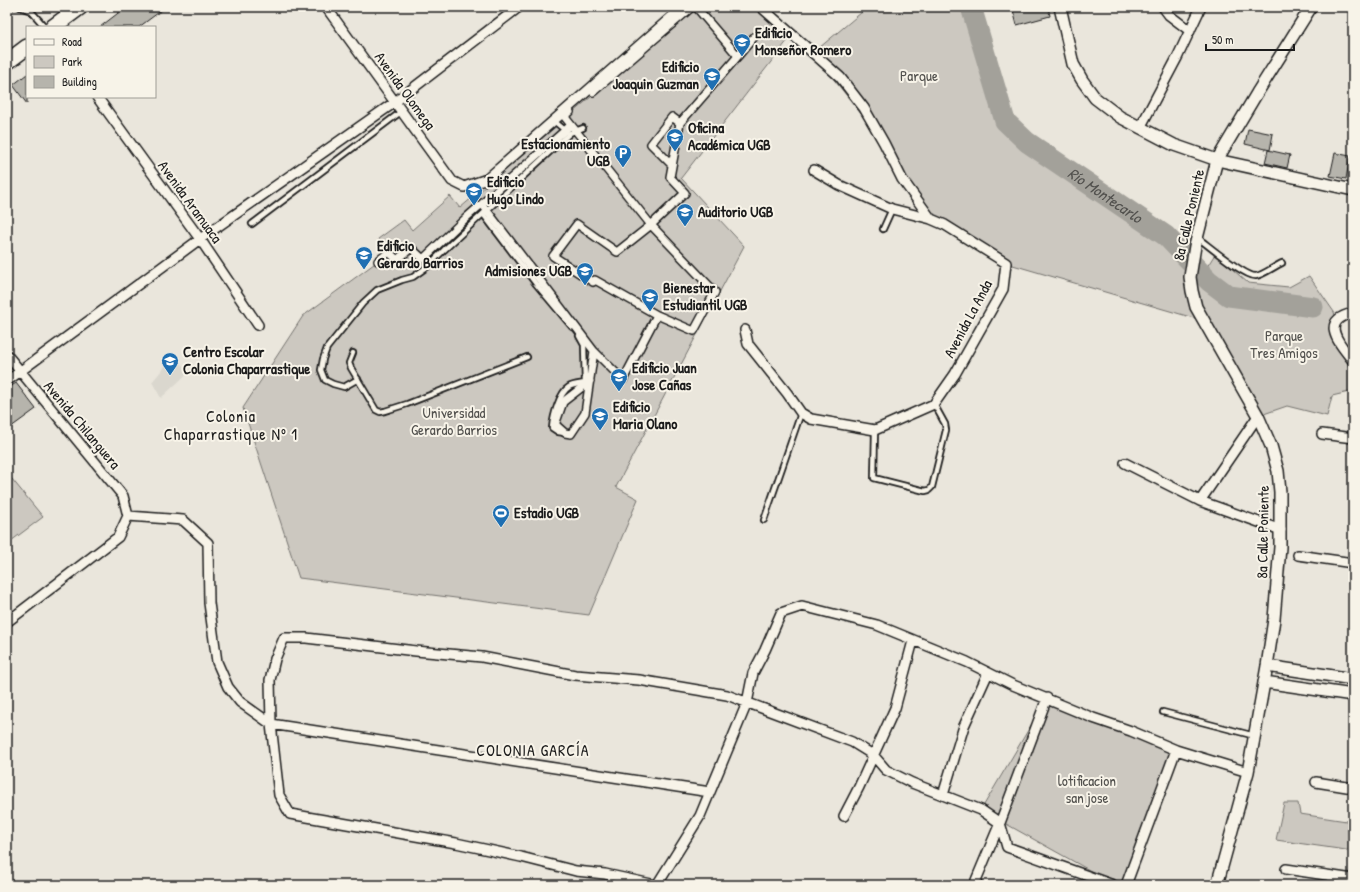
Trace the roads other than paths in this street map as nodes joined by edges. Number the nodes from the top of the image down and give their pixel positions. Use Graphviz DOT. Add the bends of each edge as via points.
graph roads {
  1 [pos="20,7"];
  2 [pos="80,7"];
  3 [pos="326,7"];
  4 [pos="519,7"];
  5 [pos="683,7"];
  6 [pos="692,7"];
  7 [pos="696,7"];
  8 [pos="761,7"];
  9 [pos="1060,7"];
  10 [pos="1163,7"];
  11 [pos="1201,7"];
  12 [pos="1311,7"];
  13 [pos="44,26"];
  14 [pos="54,26"];
  15 [pos="1190,31"];
  16 [pos="754,37"];
  17 [pos="26,48"];
  18 [pos="738,56"];
  19 [pos="7,62"];
  20 [pos="98,98"];
  21 [pos="395,102"];
  22 [pos="402,111"];
  23 [pos="554,121"];
  24 [pos="680,123"];
  25 [pos="583,128"];
  26 [pos="1140,128"];
  27 [pos="570,130"];
  28 [pos="1217,160"];
  29 [pos="672,165"];
  30 [pos="814,170"];
  31 [pos="1353,190"];
  32 [pos="482,204"];
  33 [pos="892,209"];
  34 [pos="484,212"];
  35 [pos="931,219"];
  36 [pos="252,224"];
  37 [pos="651,226"];
  38 [pos="883,229"];
  39 [pos="200,239"];
  40 [pos="1196,241"];
  41 [pos="378,261"];
  42 [pos="1282,263"];
  43 [pos="1353,313"];
  44 [pos="657,315"];
  45 [pos="258,326"];
  46 [pos="744,330"];
  47 [pos="594,351"];
  48 [pos="353,353"];
  49 [pos="7,355"];
  50 [pos="527,357"];
  51 [pos="1353,361"];
  52 [pos="20,371"];
  53 [pos="358,379"];
  54 [pos="7,381"];
  55 [pos="586,382"];
  56 [pos="934,404"];
  57 [pos="801,413"];
  58 [pos="1258,416"];
  59 [pos="875,430"];
  60 [pos="1322,434"];
  61 [pos="1353,438"];
  62 [pos="1126,463"];
  63 [pos="1200,501"];
  64 [pos="128,516"];
  65 [pos="764,520"];
  66 [pos="1281,530"];
  67 [pos="1298,555"];
  68 [pos="1353,563"];
  69 [pos="7,622"];
  70 [pos="913,641"];
  71 [pos="1267,666"];
  72 [pos="988,673"];
  73 [pos="1353,679"];
  74 [pos="1264,682"];
  75 [pos="1353,695"];
  76 [pos="1047,698"];
  77 [pos="747,703"];
  78 [pos="1163,712"];
  79 [pos="271,724"];
  80 [pos="1255,736"];
  81 [pos="1176,750"];
  82 [pos="873,755"];
  83 [pos="1248,772"];
  84 [pos="1316,782"];
  85 [pos="1353,788"];
  86 [pos="710,792"];
  87 [pos="943,795"];
  88 [pos="844,816"];
  89 [pos="1000,823"];
  90 [pos="1286,869"];
  91 [pos="1353,879"];
  92 [pos="656,885"];
  93 [pos="974,885"];
  94 [pos="1113,885"];
  95 [pos="1126,885"];
  96 [pos="1217,885"];
  1 -- 13 [label="lane" via="31,11"];
  2 -- 14 [label="highway"];
  3 -- 21 [label="street, Avenida Olomega"];
  4 -- 21 [label="street"];
  5 -- 23 [label="street"];
  6 -- 27 [label="street" via="564,116"];
  7 -- 18 [label="street"];
  8 -- 35 [label="street, Avenida La Anda" via="840,77 864,108 902,178"];
  9 -- 26 [label="street" via="1073,64 1082,80 1095,98"];
  10 -- 15 [label="street"];
  11 -- 15 [label="street"];
  12 -- 28 [label="street, 8a Calle Poniente"];
  15 -- 26 [label="street"];
  16 -- 18 [label="street"];
  17 -- 19 [label="highway"];
  18 -- 24 [label="street"];
  20 -- 39 [label="street, Avenida Aramuaca"];
  21 -- 22 [label="street, Avenida Olomega"];
  21 -- 39 [label="street"];
  22 -- 23 [label="street, Avenida Olomega" via="452,181 464,188 487,179"];
  22 -- 36 [label="lane"];
  23 -- 27 [label="lane"];
  24 -- 29 [label="street"];
  24 -- 29 [label="street" via="672,116 652,144"];
  25 -- 27 [label="lane"];
  26 -- 28 [label="street" via="1174,145"];
  27 -- 32 [label="street"];
  27 -- 34 [label="lane"];
  27 -- 37 [label="street"];
  28 -- 31 [label="street"];
  28 -- 40 [label="street, 8a Calle Poniente"];
  29 -- 37 [label="street" via="670,177 685,193"];
  30 -- 33 [label="street" via="839,185"];
  32 -- 34 [label="street"];
  32 -- 41 [label="street" via="423,260 411,248 397,260 389,252"];
  33 -- 35 [label="street"];
  33 -- 38 [label="lane"];
  34 -- 47 [label="street"];
  34 -- 53 [label="lane" via="423,270 413,277 377,290 363,303 327,348 321,370 325,380 344,387"];
  34 -- 55 [label="lane" via="536,284 578,335 584,345"];
  35 -- 56 [label="street, Avenida La Anda" via="1006,263 1003,289"];
  37 -- 44 [label="street" via="715,292 694,331"];
  37 -- 44 [label="street" via="617,252 577,224 553,256 593,282 595,280"];
  39 -- 45 [label="street, Avenida Aramuaca"];
  39 -- 52 [label="street"];
  40 -- 42 [label="lane" via="1252,276"];
  40 -- 58 [label="street, 8a Calle Poniente" via="1190,277 1196,307"];
  43 -- 51 [label="street" via="1343,315 1336,322 1334,330 1336,339"];
  44 -- 47 [label="street" via="623,380"];
  46 -- 57 [label="street" via="748,344"];
  47 -- 55 [label="street"];
  48 -- 53 [label="lane" via="349,363"];
  49 -- 52 [label="street, Avenida Chilanguera"];
  50 -- 53 [label="lane" via="380,412 376,410"];
  52 -- 54 [label="street"];
  52 -- 64 [label="street, Avenida Chilanguera" via="123,496"];
  55 -- 55 [label="street" via="585,413 568,433 556,425 563,402"];
  56 -- 59 [label="street"];
  56 -- 59 [label="lane" via="946,430 932,487 929,490 874,478"];
  57 -- 59 [label="street" via="811,419"];
  57 -- 65 [label="lane"];
  58 -- 63 [label="street"];
  58 -- 66 [label="street, 8a Calle Poniente" via="1271,446 1278,472"];
  60 -- 61 [label="street"];
  62 -- 63 [label="street"];
  63 -- 66 [label="street"];
  64 -- 69 [label="street" via="118,538"];
  64 -- 79 [label="street" via="183,520 208,543 209,603 217,662 228,687 240,702"];
  66 -- 71 [label="street, 8a Calle Poniente" via="1274,619"];
  67 -- 68 [label="street"];
  70 -- 72 [label="street"];
  70 -- 77 [label="street" via="877,625 802,606 781,613 753,673"];
  70 -- 82 [label="street" via="895,708"];
  71 -- 73 [label="street"];
  71 -- 74 [label="street, 8a Calle Poniente"];
  72 -- 76 [label="street" via="1013,686"];
  72 -- 87 [label="street" via="964,726"];
  74 -- 75 [label="street"];
  74 -- 80 [label="street, 8a Calle Poniente"];
  76 -- 81 [label="street"];
  76 -- 89 [label="street"];
  77 -- 79 [label="street" via="727,695 639,680 575,675 482,657 306,638 284,638 270,680"];
  77 -- 82 [label="street" via="814,726 852,742"];
  77 -- 86 [label="street"];
  78 -- 80 [label="lane"];
  79 -- 86 [label="street"];
  79 -- 92 [label="street" via="279,796 290,814 456,843 576,871"];
  80 -- 83 [label="street, 8a Calle Poniente"];
  81 -- 83 [label="street"];
  81 -- 95 [label="street"];
  82 -- 87 [label="street" via="886,770"];
  82 -- 88 [label="street"];
  83 -- 96 [label="street, 8a Calle Poniente"];
  84 -- 85 [label="street"];
  86 -- 92 [label="street" via="700,816"];
  87 -- 89 [label="street" via="981,810"];
  89 -- 93 [label="street"];
  89 -- 94 [label="street" via="1007,847"];
  90 -- 91 [label="street"];
}
